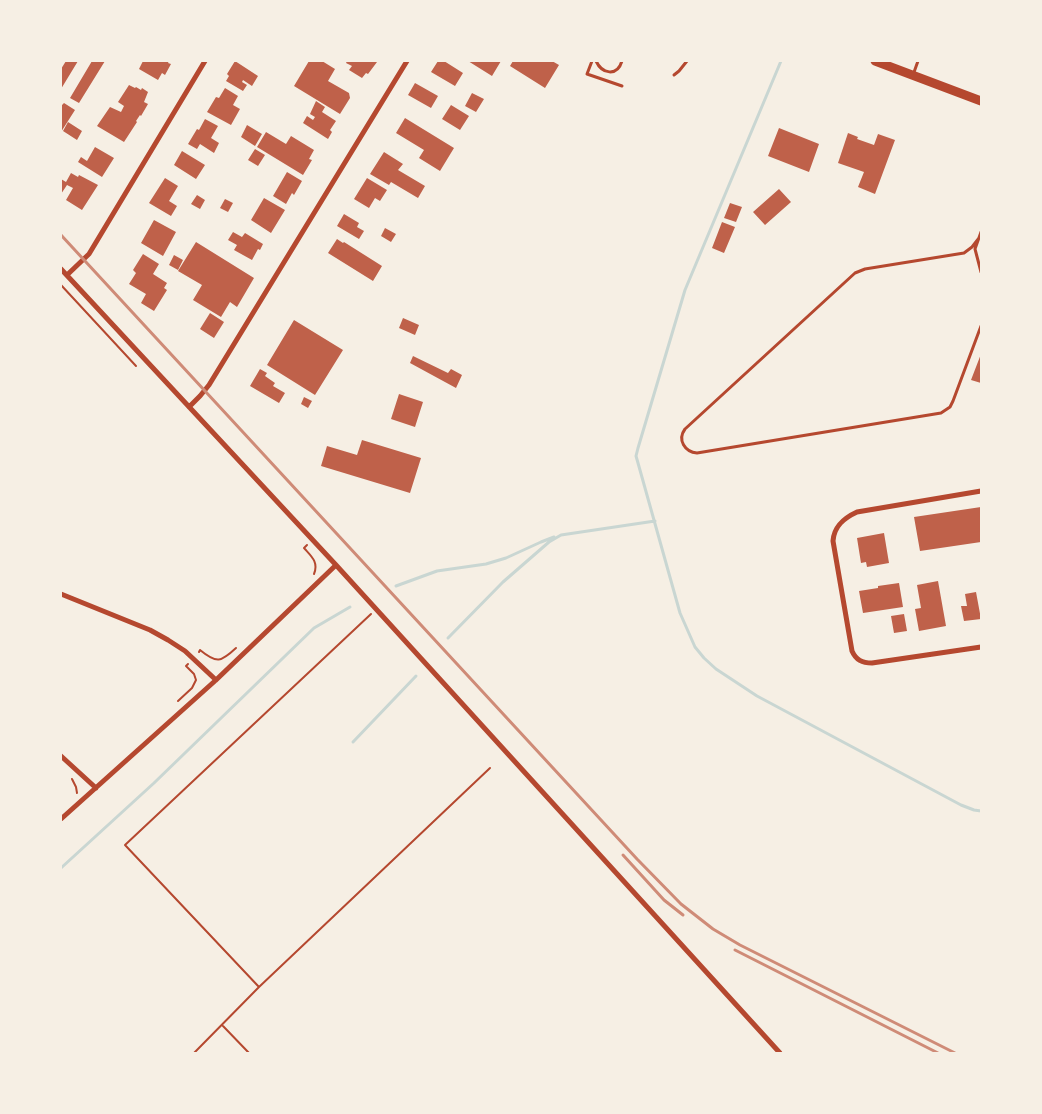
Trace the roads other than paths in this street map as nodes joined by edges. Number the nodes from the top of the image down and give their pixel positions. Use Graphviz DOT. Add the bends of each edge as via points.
graph roads {
  1 [pos="205,61"];
  2 [pos="407,61"];
  3 [pos="594,61"];
  4 [pos="622,61"];
  5 [pos="687,61"];
  6 [pos="874,61"];
  7 [pos="918,61"];
  8 [pos="674,75"];
  9 [pos="913,75"];
  10 [pos="622,86"];
  11 [pos="981,101"];
  12 [pos="981,232"];
  13 [pos="979,238"];
  14 [pos="61,268"];
  15 [pos="981,272"];
  16 [pos="68,275"];
  17 [pos="981,326"];
  18 [pos="189,407"];
  19 [pos="981,491"];
  20 [pos="336,565"];
  21 [pos="61,594"];
  22 [pos="981,647"];
  23 [pos="216,680"];
  24 [pos="61,756"];
  25 [pos="96,788"];
  26 [pos="61,819"];
  27 [pos="780,1053"];
  1 -- 16 [label="street" via="88,254"];
  2 -- 18 [label="street" via="209,386"];
  3 -- 4 [label="lane" via="607,72 618,69"];
  3 -- 10 [label="lane" via="588,74"];
  5 -- 8 [label="lane"];
  6 -- 9 [label="main road"];
  7 -- 9 [label="lane"];
  9 -- 11 [label="main road"];
  12 -- 13 [label="lane"];
  13 -- 15 [label="lane" via="975,249"];
  13 -- 17 [label="lane" via="959,254 855,272 685,429 683,444 697,453 941,413 953,401"];
  14 -- 16 [label="street"];
  16 -- 18 [label="street"];
  18 -- 20 [label="street"];
  19 -- 22 [label="street" via="857,512 838,526 833,541 852,651 861,662"];
  20 -- 23 [label="street"];
  20 -- 27 [label="street"];
  21 -- 23 [label="street" via="150,630 185,651"];
  23 -- 25 [label="street"];
  24 -- 25 [label="street"];
  25 -- 26 [label="street"];
}
